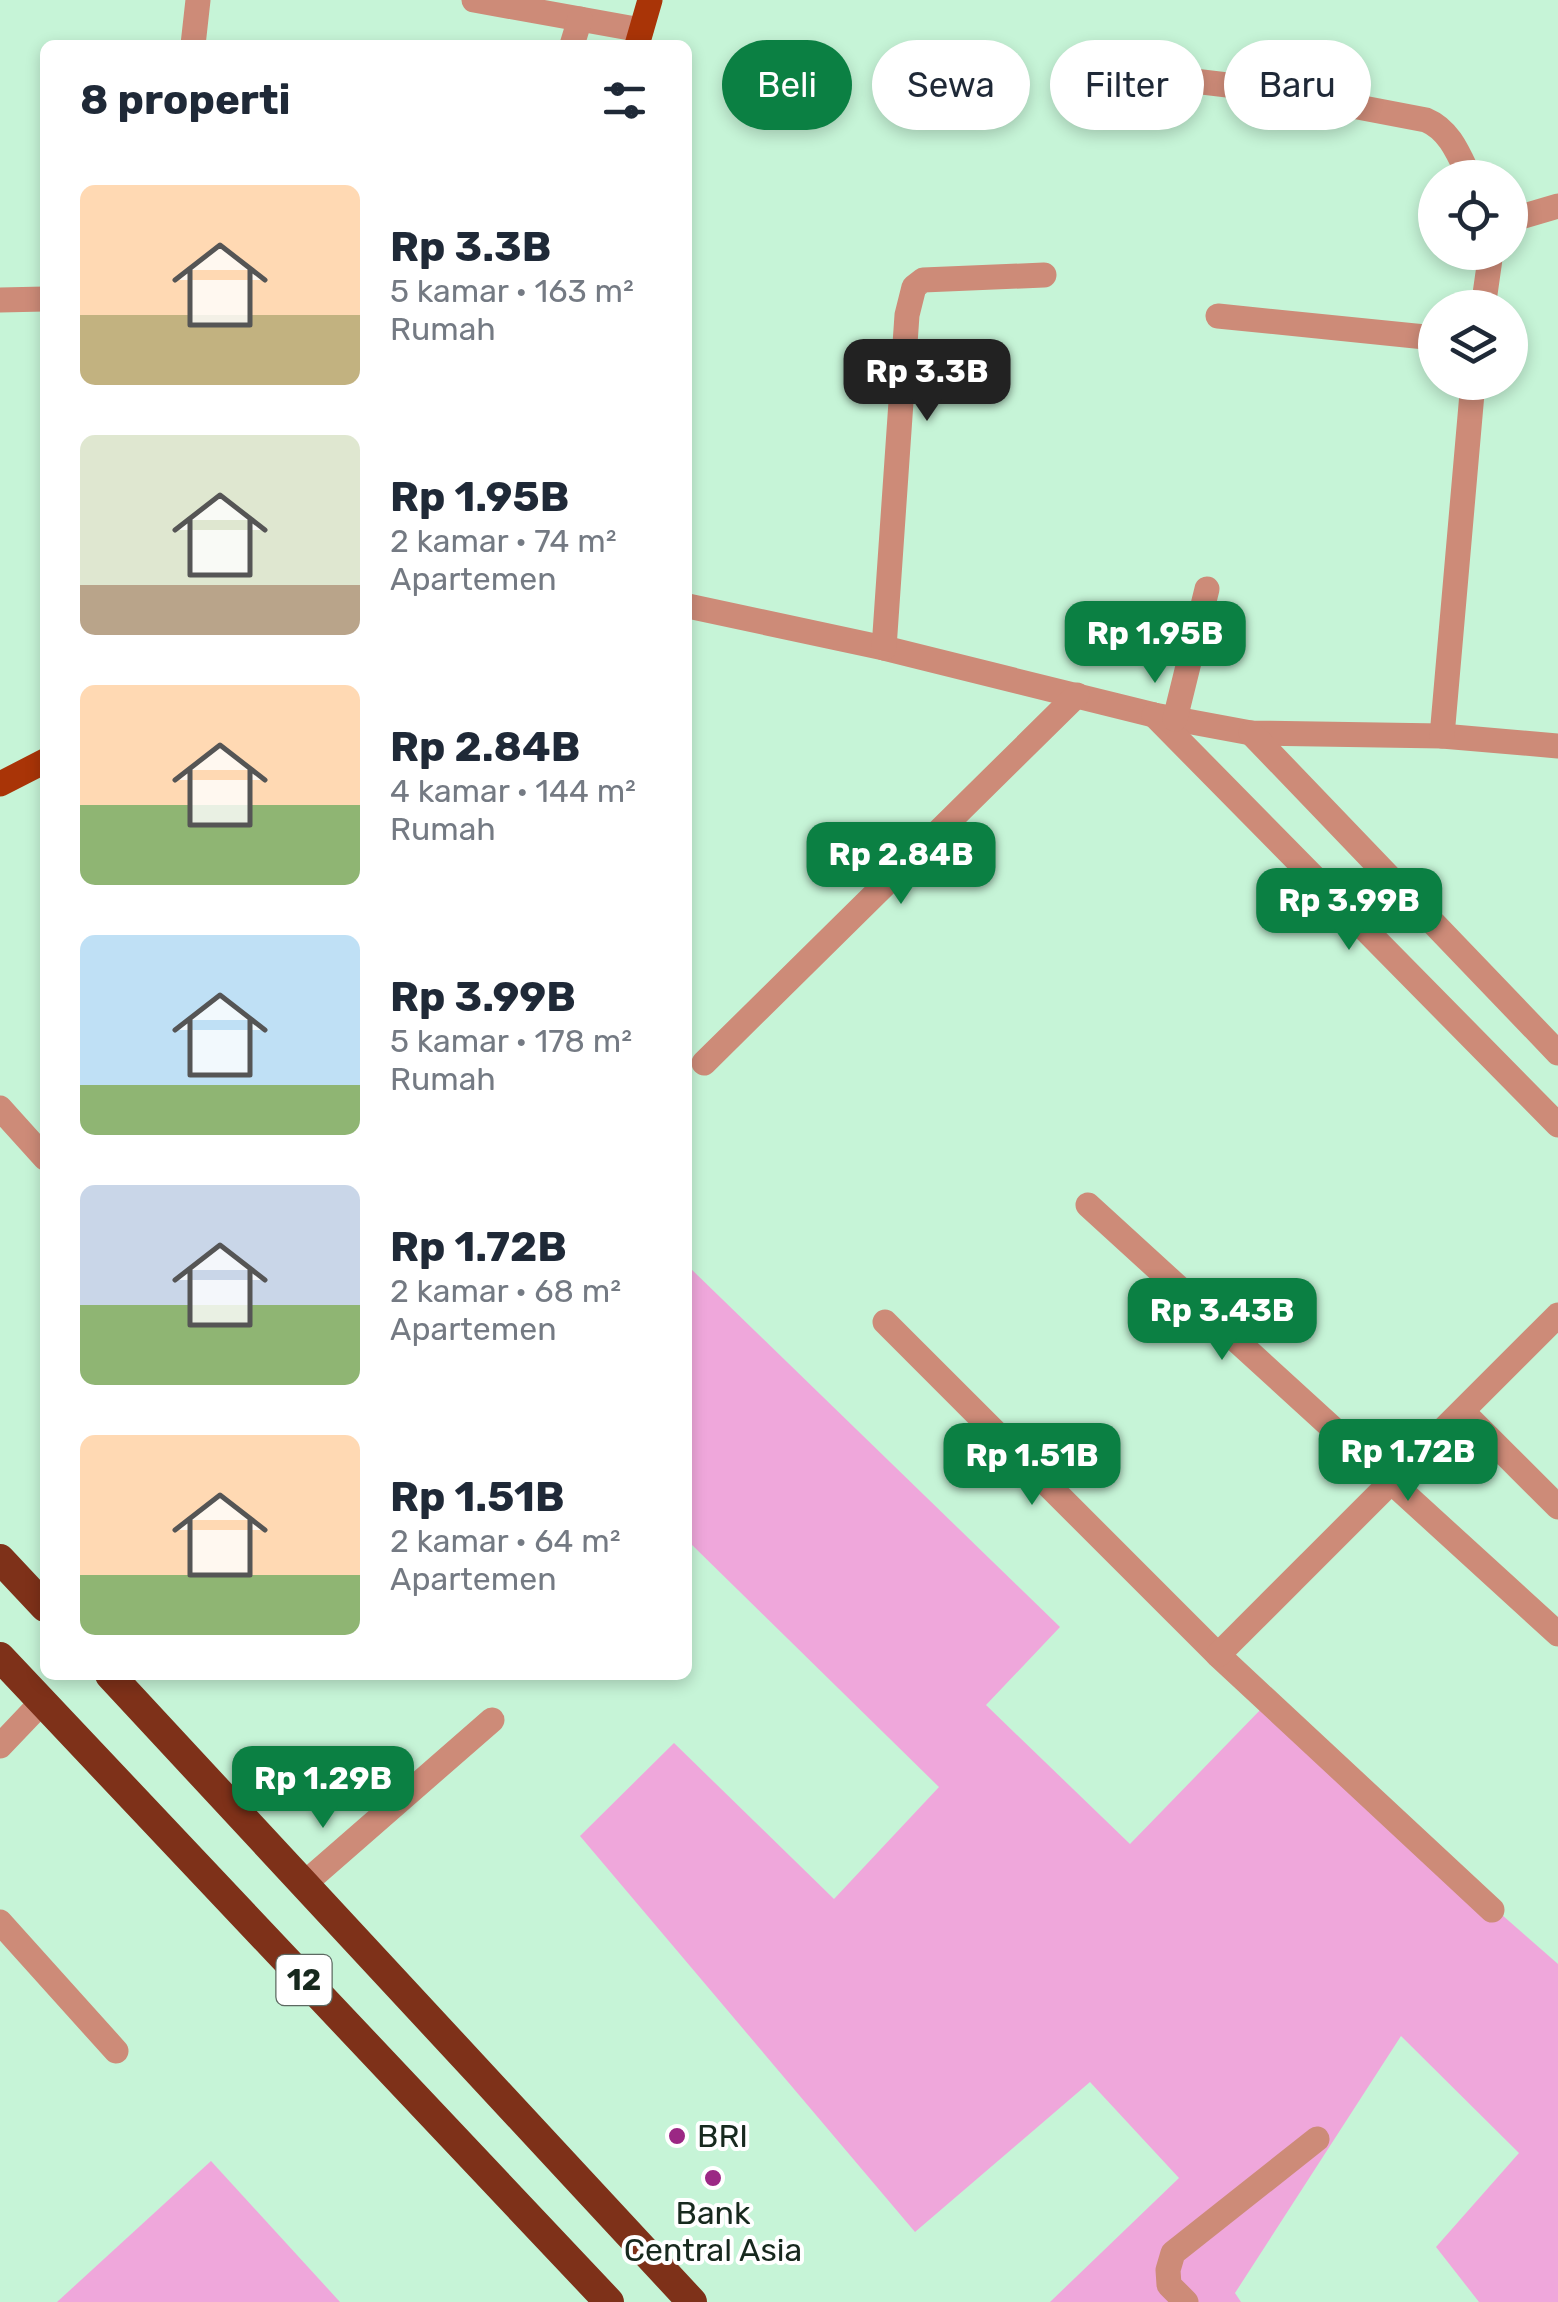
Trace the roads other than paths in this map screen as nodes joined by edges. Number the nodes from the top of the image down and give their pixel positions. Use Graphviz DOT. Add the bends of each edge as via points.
graph roads {
  1 [pos="198,0"];
  2 [pos="474,0"];
  3 [pos="650,0"];
  4 [pos="580,20"];
  5 [pos="639,38"];
  6 [pos="194,40"];
  7 [pos="574,40"];
  8 [pos="1204,81"];
  9 [pos="1461,160"];
  10 [pos="1558,206"];
  11 [pos="1528,215"];
  12 [pos="1044,275"];
  13 [pos="0,300"];
  14 [pos="40,300"];
  15 [pos="1218,316"];
  16 [pos="1418,336"];
  17 [pos="1472,400"];
  18 [pos="1207,588"];
  19 [pos="692,607"];
  20 [pos="884,648"];
  21 [pos="1077,695"];
  22 [pos="1165,717"];
  23 [pos="1252,734"];
  24 [pos="1442,736"];
  25 [pos="1558,746"];
  26 [pos="40,764"];
  27 [pos="0,784"];
  28 [pos="1558,1053"];
  29 [pos="704,1062"];
  30 [pos="0,1108"];
  31 [pos="1558,1125"];
  32 [pos="40,1152"];
  33 [pos="1088,1205"];
  34 [pos="1558,1314"];
  35 [pos="885,1322"];
  36 [pos="1463,1412"];
  37 [pos="1392,1480"];
  38 [pos="1558,1507"];
  39 [pos="0,1559"];
  40 [pos="40,1602"];
  41 [pos="1558,1634"];
  42 [pos="1218,1655"];
  43 [pos="0,1657"];
  44 [pos="115,1680"];
  45 [pos="42,1702"];
  46 [pos="492,1720"];
  47 [pos="0,1746"];
  48 [pos="304,1884"];
  49 [pos="1492,1910"];
  50 [pos="0,1922"];
  51 [pos="116,2051"];
  52 [pos="1316,2139"];
  53 [pos="609,2302"];
  54 [pos="692,2302"];
  55 [pos="1186,2302"];
  1 -- 6 [label="street"];
  2 -- 4 [label="street"];
  3 -- 5 [label="main road"];
  4 -- 5 [label="street"];
  4 -- 7 [label="street"];
  8 -- 9 [label="street" via="1426,120"];
  10 -- 11 [label="street"];
  12 -- 20 [label="street" via="923,280 914,287"];
  13 -- 14 [label="street"];
  15 -- 16 [label="street"];
  17 -- 24 [label="street"];
  18 -- 22 [label="street"];
  19 -- 20 [label="street"];
  20 -- 21 [label="street"];
  21 -- 22 [label="street"];
  21 -- 29 [label="street"];
  22 -- 23 [label="street"];
  22 -- 31 [label="street"];
  23 -- 24 [label="street"];
  23 -- 28 [label="street"];
  24 -- 25 [label="street"];
  26 -- 27 [label="main road"];
  30 -- 32 [label="street"];
  33 -- 37 [label="street"];
  34 -- 36 [label="street"];
  35 -- 42 [label="street"];
  36 -- 37 [label="street"];
  36 -- 38 [label="street"];
  37 -- 41 [label="street"];
  37 -- 42 [label="street"];
  39 -- 40 [label="highway"];
  42 -- 49 [label="street"];
  43 -- 45 [label="highway, 12"];
  44 -- 48 [label="highway, 12"];
  45 -- 47 [label="street"];
  45 -- 53 [label="highway, 12"];
  46 -- 48 [label="street"];
  48 -- 54 [label="highway, 12"];
  50 -- 51 [label="street"];
  52 -- 55 [label="street" via="1173,2252 1170,2285"];
}
